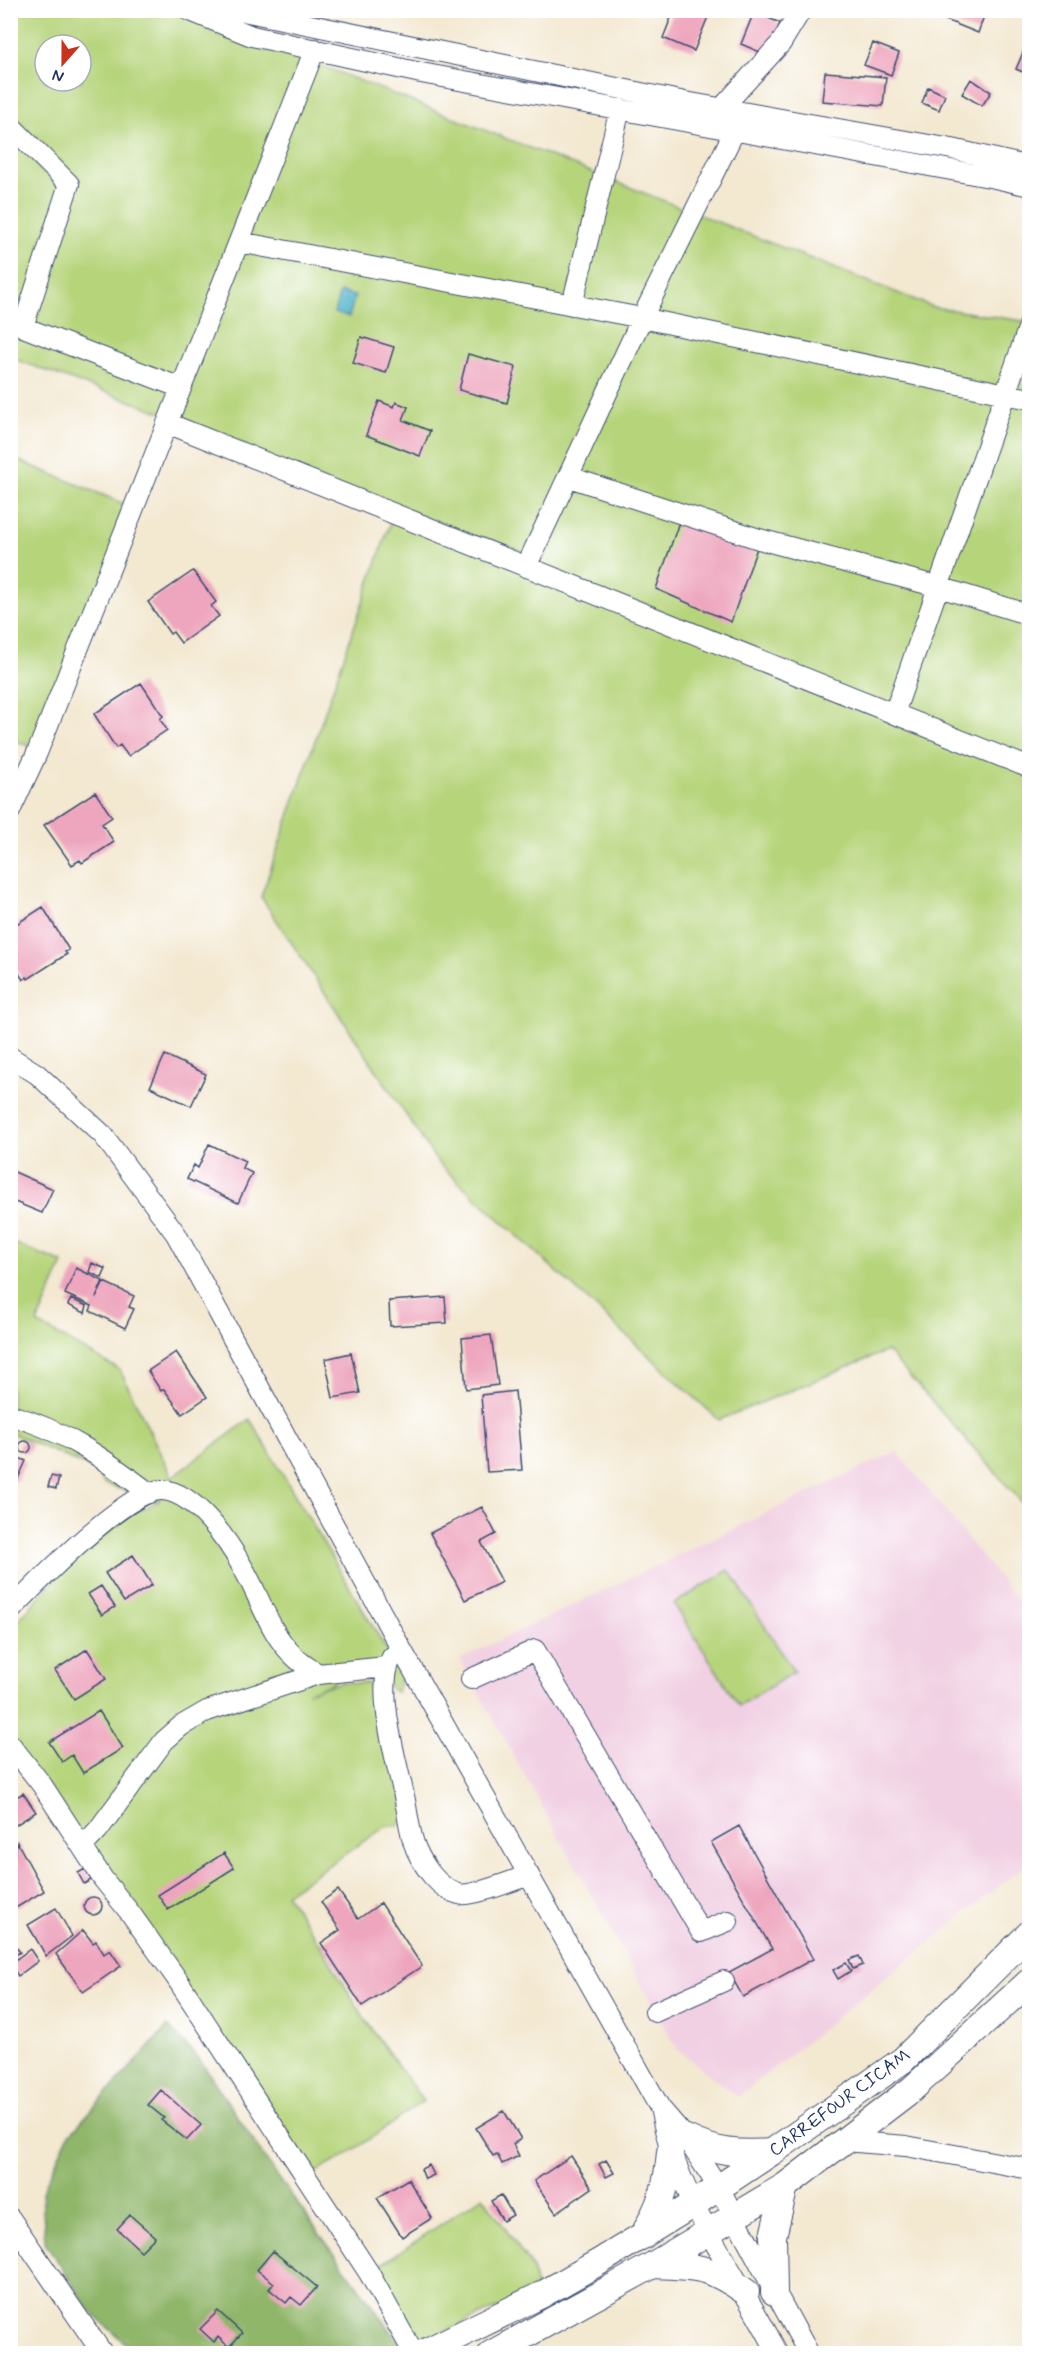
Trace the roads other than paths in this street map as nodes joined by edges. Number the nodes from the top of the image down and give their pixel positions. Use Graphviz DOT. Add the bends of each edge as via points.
graph roads {
  1 [pos="188,10"];
  2 [pos="238,10"];
  3 [pos="801,10"];
  4 [pos="318,19"];
  5 [pos="315,49"];
  6 [pos="722,109"];
  7 [pos="620,110"];
  8 [pos="10,125"];
  9 [pos="735,130"];
  10 [pos="1029,167"];
  11 [pos="1029,186"];
  12 [pos="239,243"];
  13 [pos="572,305"];
  14 [pos="642,318"];
  15 [pos="1029,324"];
  16 [pos="181,388"];
  17 [pos="1005,393"];
  18 [pos="1029,399"];
  19 [pos="167,423"];
  20 [pos="569,477"];
  21 [pos="526,567"];
  22 [pos="939,587"];
  23 [pos="1029,615"];
  24 [pos="894,714"];
  25 [pos="1029,768"];
  26 [pos="10,811"];
  27 [pos="10,1057"];
  28 [pos="10,1415"];
  29 [pos="149,1493"];
  30 [pos="10,1611"];
  31 [pos="399,1645"];
  32 [pos="386,1667"];
  33 [pos="318,1674"];
  34 [pos="471,1679"];
  35 [pos="10,1744"];
  36 [pos="83,1846"];
  37 [pos="529,1875"];
  38 [pos="728,1922"];
  39 [pos="1029,1933"];
  40 [pos="724,1981"];
  41 [pos="1029,1981"];
  42 [pos="655,2012"];
  43 [pos="844,2141"];
  44 [pos="678,2145"];
  45 [pos="772,2152"];
  46 [pos="1029,2169"];
  47 [pos="785,2186"];
  48 [pos="719,2188"];
  49 [pos="694,2204"];
  50 [pos="735,2217"];
  51 [pos="10,2218"];
  52 [pos="709,2233"];
  53 [pos="644,2236"];
  54 [pos="653,2265"];
  55 [pos="746,2292"];
  56 [pos="774,2292"];
  57 [pos="103,2354"];
  58 [pos="414,2354"];
  59 [pos="421,2354"];
  60 [pos="491,2354"];
  61 [pos="778,2354"];
  62 [pos="808,2354"];
  1 -- 5 [label="street" via="252,36"];
  2 -- 4 [label="street"];
  3 -- 6 [label="street" via="781,43"];
  4 -- 6 [label="street"];
  5 -- 7 [label="street"];
  5 -- 12 [label="street"];
  6 -- 10 [label="street" via="952,149"];
  7 -- 9 [label="street"];
  7 -- 13 [label="street"];
  8 -- 16 [label="street" via="69,184 23,327"];
  9 -- 11 [label="street"];
  9 -- 14 [label="street"];
  12 -- 13 [label="street"];
  12 -- 16 [label="street"];
  13 -- 14 [label="street"];
  14 -- 17 [label="street"];
  14 -- 20 [label="street"];
  15 -- 17 [label="street"];
  16 -- 19 [label="street"];
  17 -- 18 [label="street"];
  17 -- 22 [label="street"];
  19 -- 21 [label="street"];
  19 -- 26 [label="street" via="37,753"];
  20 -- 21 [label="street"];
  20 -- 22 [label="street" via="759,539"];
  21 -- 24 [label="street"];
  22 -- 23 [label="street"];
  22 -- 24 [label="street"];
  24 -- 25 [label="street"];
  27 -- 31 [label="street" via="38,1074 103,1135 177,1234"];
  28 -- 29 [label="street" via="66,1436"];
  29 -- 30 [label="street" via="86,1538"];
  29 -- 33 [label="street" via="163,1490 181,1496 204,1515 243,1567 282,1642 295,1658"];
  31 -- 32 [label="street"];
  31 -- 37 [label="street"];
  32 -- 33 [label="street"];
  32 -- 37 [label="street" via="386,1705 393,1751 416,1848 430,1874 460,1895"];
  33 -- 36 [label="street" via="207,1711 181,1726 164,1741"];
  34 -- 38 [label="street" via="535,1650 701,1932"];
  35 -- 36 [label="street"];
  36 -- 58 [label="street" via="177,1978 369,2273"];
  37 -- 44 [label="street"];
  39 -- 45 [label="main road, CARREFOUR CICAM" via="903,2060"];
  40 -- 42 [label="street"];
  41 -- 43 [label="main road" via="912,2089"];
  43 -- 46 [label="street" via="906,2146"];
  43 -- 47 [label="main road"];
  44 -- 45 [label="main road" via="728,2153"];
  44 -- 48 [label="street"];
  44 -- 49 [label="street"];
  44 -- 53 [label="main road" via="664,2195"];
  45 -- 48 [label="main road, CARREFOUR CICAM"];
  47 -- 50 [label="main road"];
  47 -- 56 [label="main road" via="773,2236"];
  48 -- 49 [label="main road, CARREFOUR CICAM"];
  48 -- 50 [label="street"];
  49 -- 52 [label="street"];
  49 -- 53 [label="main road, CARREFOUR CICAM"];
  50 -- 52 [label="main road"];
  50 -- 56 [label="street"];
  51 -- 57 [label="street"];
  52 -- 54 [label="main road"];
  52 -- 55 [label="street"];
  53 -- 59 [label="main road, CARREFOUR CICAM" via="543,2294"];
  54 -- 55 [label="main road" via="700,2267"];
  54 -- 60 [label="main road"];
  55 -- 61 [label="street"];
  56 -- 62 [label="street"];
}
